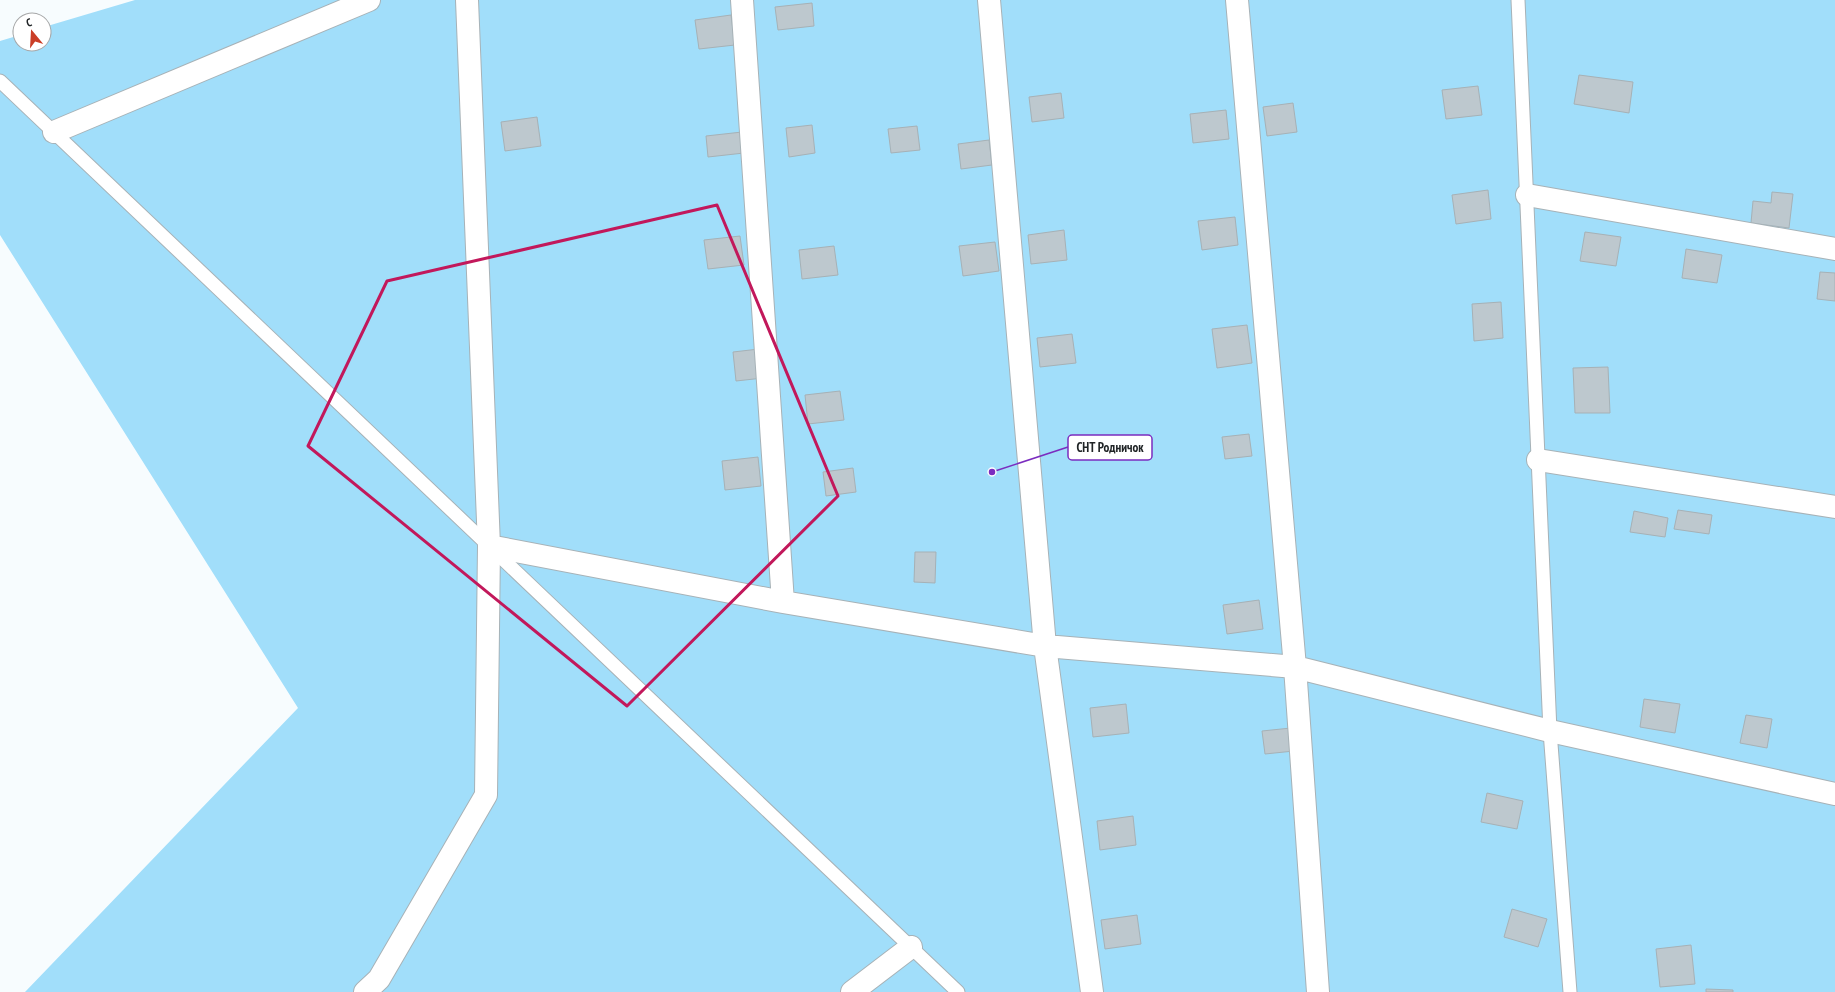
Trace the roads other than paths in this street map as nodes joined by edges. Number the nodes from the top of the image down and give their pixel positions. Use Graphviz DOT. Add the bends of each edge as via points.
graph roads {
  1 [pos="369,0"];
  2 [pos="467,0"];
  3 [pos="742,0"];
  4 [pos="989,0"];
  5 [pos="1237,0"];
  6 [pos="1518,0"];
  7 [pos="0,81"];
  8 [pos="54,132"];
  9 [pos="1527,195"];
  10 [pos="1835,249"];
  11 [pos="1538,460"];
  12 [pos="1835,507"];
  13 [pos="489,546"];
  14 [pos="783,602"];
  15 [pos="1045,646"];
  16 [pos="1295,667"];
  17 [pos="1550,731"];
  18 [pos="1835,794"];
  19 [pos="910,947"];
  20 [pos="365,992"];
  21 [pos="852,992"];
  22 [pos="958,992"];
  23 [pos="1092,992"];
  24 [pos="1318,992"];
  25 [pos="1570,992"];
  1 -- 8 [label="street"];
  2 -- 13 [label="street"];
  3 -- 14 [label="street"];
  4 -- 15 [label="street"];
  5 -- 16 [label="street"];
  6 -- 9 [label="lane"];
  7 -- 8 [label="lane"];
  8 -- 13 [label="lane"];
  9 -- 10 [label="street"];
  9 -- 11 [label="lane"];
  11 -- 12 [label="street"];
  11 -- 17 [label="lane"];
  13 -- 14 [label="street"];
  13 -- 19 [label="lane"];
  13 -- 20 [label="street" via="486,795 378,979"];
  14 -- 15 [label="street"];
  15 -- 16 [label="street"];
  15 -- 23 [label="street"];
  16 -- 17 [label="street"];
  16 -- 24 [label="street"];
  17 -- 18 [label="street"];
  17 -- 25 [label="lane"];
  19 -- 21 [label="street"];
  19 -- 22 [label="lane"];
}
